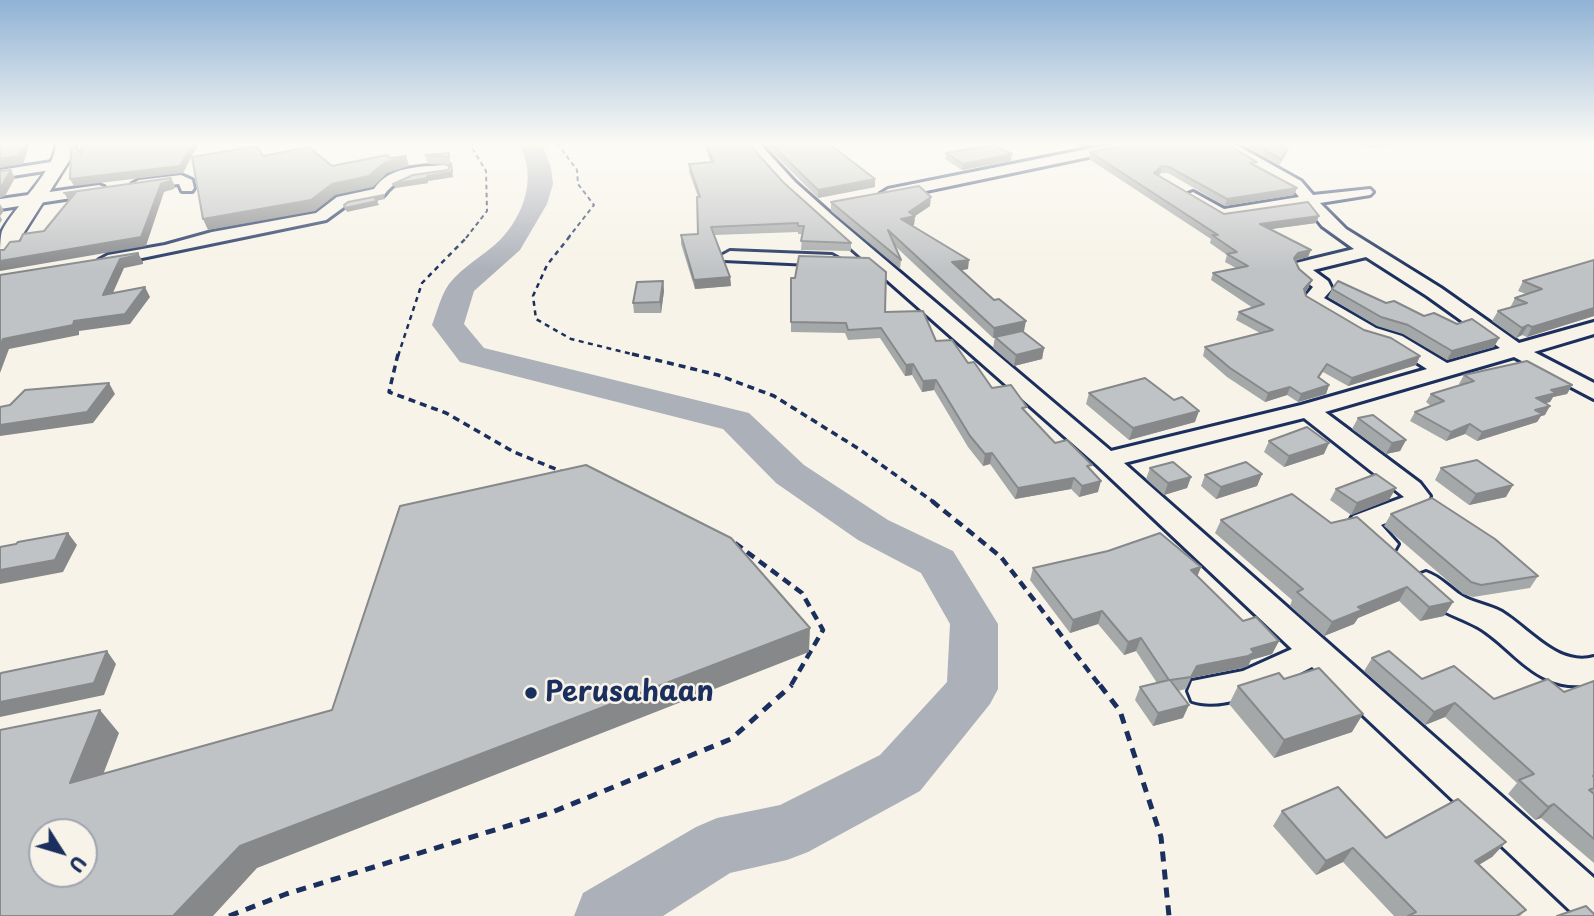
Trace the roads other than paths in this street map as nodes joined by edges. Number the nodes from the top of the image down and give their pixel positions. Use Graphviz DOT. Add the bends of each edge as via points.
graph roads {
  1 [pos="44,186"];
  2 [pos="128,186"];
  3 [pos="382,186"];
  4 [pos="791,186"];
  5 [pos="922,186"];
  6 [pos="1174,186"];
  7 [pos="1296,186"];
  8 [pos="1365,192"];
  9 [pos="866,197"];
  10 [pos="35,200"];
  11 [pos="1312,201"];
  12 [pos="0,204"];
  13 [pos="1222,214"];
  14 [pos="1245,227"];
  15 [pos="3,243"];
  16 [pos="1368,251"];
  17 [pos="730,257"];
  18 [pos="874,260"];
  19 [pos="94,262"];
  20 [pos="1594,328"];
  21 [pos="1516,349"];
  22 [pos="1443,370"];
  23 [pos="1594,392"];
  24 [pos="1308,410"];
  25 [pos="1106,460"];
  26 [pos="1317,651"];
  27 [pos="1594,670"];
  28 [pos="1204,691"];
  29 [pos="1594,905"];
  1 -- 10 [label="street"];
  2 -- 10 [label="street"];
  3 -- 19 [label="street" via="379,192 344,201 320,217"];
  4 -- 18 [label="street" via="821,205"];
  5 -- 9 [label="street"];
  6 -- 13 [label="street"];
  7 -- 11 [label="street"];
  8 -- 11 [label="street"];
  10 -- 12 [label="street"];
  10 -- 15 [label="street"];
  11 -- 13 [label="street"];
  11 -- 16 [label="street" via="1328,223"];
  13 -- 14 [label="street"];
  16 -- 21 [label="street"];
  16 -- 22 [label="street" via="1302,267 1322,285 1312,299 1369,332 1395,340"];
  17 -- 18 [label="street"];
  18 -- 25 [label="street"];
  20 -- 21 [label="street"];
  21 -- 22 [label="street"];
  21 -- 23 [label="street"];
  22 -- 24 [label="street"];
  24 -- 25 [label="street"];
  24 -- 27 [label="street" via="1417,496 1415,502 1362,522 1375,537 1452,604 1489,619 1556,669 1580,674"];
  25 -- 26 [label="street"];
  26 -- 28 [label="street" via="1248,683"];
  26 -- 29 [label="street"];
}
